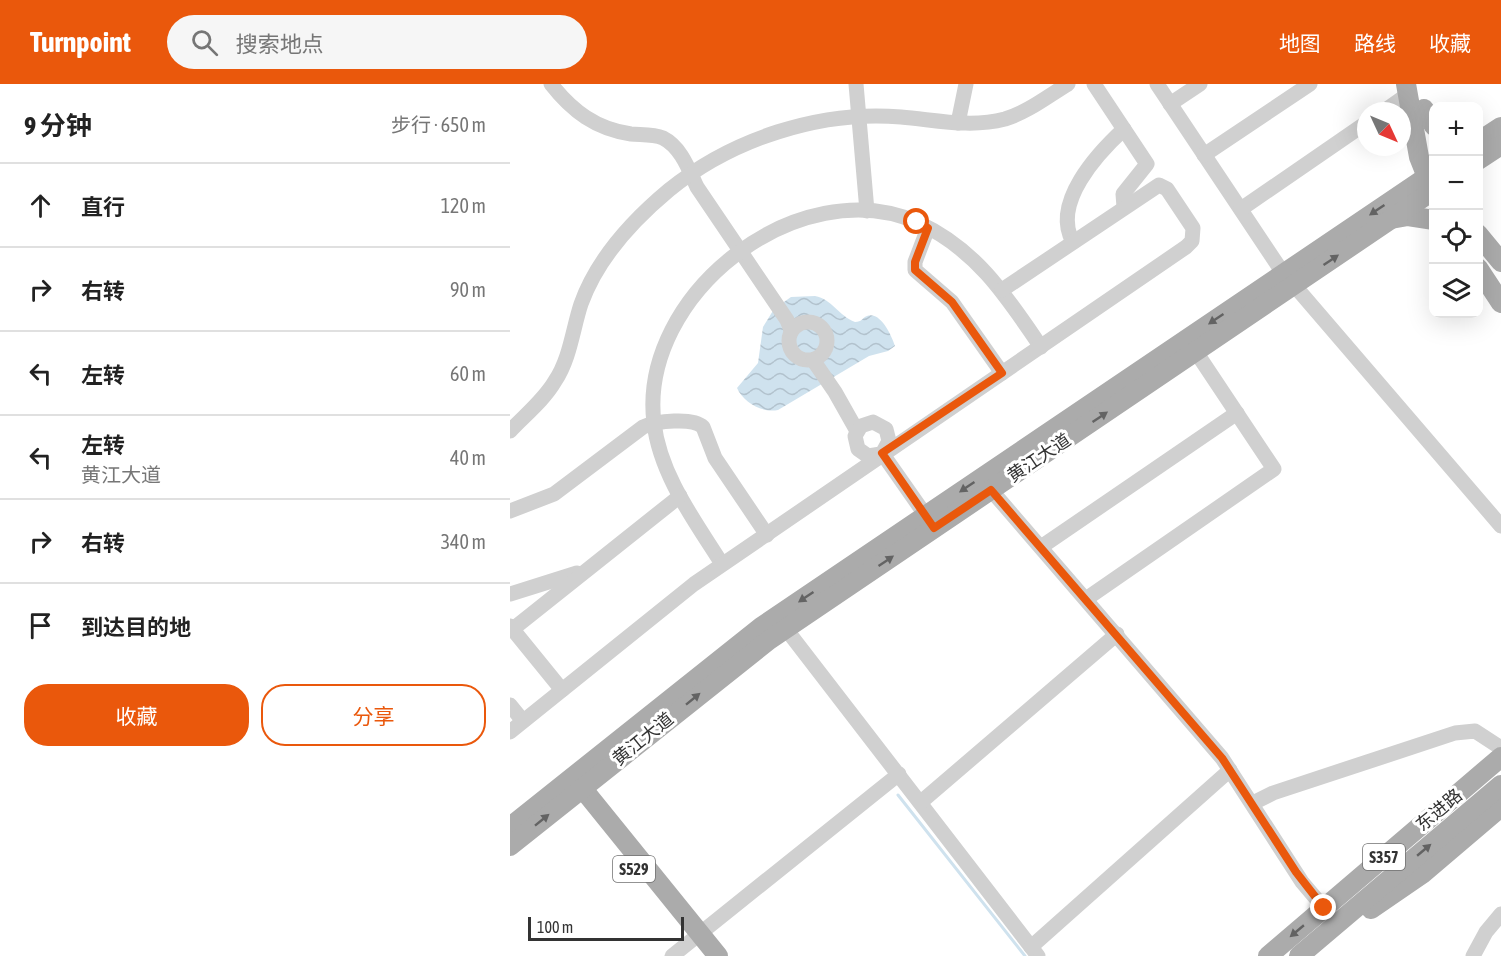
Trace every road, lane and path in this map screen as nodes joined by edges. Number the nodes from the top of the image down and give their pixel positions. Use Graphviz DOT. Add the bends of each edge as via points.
graph roads {
  1 [pos="551,84"];
  2 [pos="856,84"];
  3 [pos="966,84"];
  4 [pos="1068,84"];
  5 [pos="1081,84"];
  6 [pos="1094,84"];
  7 [pos="1157,84"];
  8 [pos="1200,84"];
  9 [pos="1310,84"];
  10 [pos="1411,88"];
  11 [pos="1395,102"];
  12 [pos="1170,104"];
  13 [pos="859,117"];
  14 [pos="1429,118"];
  15 [pos="958,123"];
  16 [pos="1501,127"];
  17 [pos="1124,129"];
  18 [pos="1357,129"];
  19 [pos="1485,146"];
  20 [pos="1204,155"];
  21 [pos="692,173"];
  22 [pos="1429,175"];
  23 [pos="1429,183"];
  24 [pos="1429,184"];
  25 [pos="1124,207"];
  26 [pos="1241,209"];
  27 [pos="867,211"];
  28 [pos="1429,219"];
  29 [pos="1389,220"];
  30 [pos="928,228"];
  31 [pos="1483,239"];
  32 [pos="1073,242"];
  33 [pos="744,249"];
  34 [pos="1496,256"];
  35 [pos="1483,274"];
  36 [pos="1501,276"];
  37 [pos="1288,279"];
  38 [pos="1002,290"];
  39 [pos="1501,303"];
  40 [pos="797,326"];
  41 [pos="1041,347"];
  42 [pos="1196,352"];
  43 [pos="818,357"];
  44 [pos="1002,373"];
  45 [pos="1237,413"];
  46 [pos="654,424"];
  47 [pos="863,427"];
  48 [pos="510,431"];
  49 [pos="882,453"];
  50 [pos="991,490"];
  51 [pos="680,496"];
  52 [pos="510,511"];
  53 [pos="930,522"];
  54 [pos="1501,526"];
  55 [pos="767,536"];
  56 [pos="1041,547"];
  57 [pos="722,564"];
  58 [pos="586,571"];
  59 [pos="510,594"];
  60 [pos="1086,599"];
  61 [pos="511,627"];
  62 [pos="786,629"];
  63 [pos="1116,634"];
  64 [pos="562,690"];
  65 [pos="510,705"];
  66 [pos="523,722"];
  67 [pos="510,732"];
  68 [pos="1501,748"];
  69 [pos="1501,757"];
  70 [pos="1230,770"];
  71 [pos="899,774"];
  72 [pos="574,785"];
  73 [pos="1501,785"];
  74 [pos="921,802"];
  75 [pos="1253,804"];
  76 [pos="1501,807"];
  77 [pos="510,827"];
  78 [pos="510,846"];
  79 [pos="1324,908"];
  80 [pos="1501,914"];
  81 [pos="698,944"];
  82 [pos="1035,951"];
  83 [pos="672,956"];
  84 [pos="718,956"];
  85 [pos="1268,956"];
  86 [pos="1300,956"];
  87 [pos="1473,956"];
  1 -- 21 [label="street" via="572,109 599,125 661,137"];
  2 -- 13 [label="street"];
  3 -- 15 [label="street"];
  4 -- 15 [label="street" via="1006,118 978,124"];
  5 -- 6 [label="street"];
  6 -- 17 [label="street"];
  7 -- 12 [label="street"];
  8 -- 12 [label="street"];
  9 -- 20 [label="street"];
  10 -- 11 [label="street"];
  10 -- 14 [label="main road"];
  10 -- 22 [label="main road" via="1419,157"];
  12 -- 20 [label="street"];
  13 -- 15 [label="street"];
  13 -- 21 [label="street" via="771,134"];
  13 -- 27 [label="street"];
  16 -- 19 [label="main road"];
  17 -- 25 [label="street" via="1146,164 1123,194"];
  17 -- 32 [label="street" via="1091,162 1079,183 1067,225"];
  18 -- 26 [label="street"];
  20 -- 26 [label="street"];
  21 -- 33 [label="street" via="696,187"];
  21 -- 48 [label="street" via="650,207 610,251 582,302 557,379"];
  23 -- 37 [label="main road, 黄江大道, one-way"];
  24 -- 29 [label="main road, 黄江大道"];
  25 -- 32 [label="street"];
  25 -- 41 [label="street" via="1163,186 1193,228 1192,241"];
  26 -- 37 [label="street"];
  27 -- 30 [label="street"];
  27 -- 33 [label="street" via="818,215 795,222"];
  28 -- 29 [label="main road" via="1408,216"];
  37 -- 29 [label="main road, 黄江大道, one-way"];
  30 -- 38 [label="street" via="978,262"];
  30 -- 44 [label="street" via="915,270 952,302"];
  31 -- 34 [label="main road"];
  32 -- 38 [label="street"];
  33 -- 40 [label="street"];
  33 -- 46 [label="street" via="703,286 682,311 668,338 652,394"];
  34 -- 36 [label="main road"];
  35 -- 39 [label="main road"];
  37 -- 42 [label="main road, 黄江大道"];
  37 -- 53 [label="main road, 黄江大道, one-way"];
  37 -- 54 [label="street"];
  38 -- 41 [label="street"];
  40 -- 43 [label="street" via="788,342 793,354 803,360"];
  40 -- 43 [label="street" via="814,322 824,330 827,342"];
  41 -- 44 [label="street"];
  42 -- 45 [label="street"];
  50 -- 42 [label="main road, 黄江大道, one-way"];
  43 -- 47 [label="street"];
  44 -- 49 [label="street"];
  45 -- 56 [label="street"];
  45 -- 60 [label="street" via="1274,469"];
  46 -- 51 [label="street" via="662,457"];
  46 -- 52 [label="street" via="629,436 554,494"];
  46 -- 55 [label="street" via="701,424 715,458"];
  47 -- 49 [label="street" via="856,443 860,451 872,456"];
  47 -- 49 [label="street" via="879,423 888,432 889,441"];
  49 -- 53 [label="street"];
  49 -- 55 [label="street"];
  50 -- 53 [label="main road, 黄江大道"];
  50 -- 56 [label="street"];
  51 -- 57 [label="street"];
  51 -- 58 [label="street"];
  62 -- 53 [label="main road, 黄江大道, one-way"];
  53 -- 72 [label="main road, 黄江大道, one-way" via="761,627"];
  55 -- 57 [label="street"];
  56 -- 60 [label="street"];
  57 -- 64 [label="street"];
  58 -- 59 [label="street"];
  58 -- 61 [label="street"];
  60 -- 63 [label="street"];
  61 -- 64 [label="street"];
  62 -- 71 [label="street"];
  72 -- 62 [label="main road, 黄江大道, one-way"];
  63 -- 70 [label="street"];
  63 -- 74 [label="street"];
  64 -- 66 [label="street"];
  65 -- 66 [label="street"];
  66 -- 67 [label="street"];
  68 -- 75 [label="street" via="1475,731 1455,733 1273,793"];
  69 -- 79 [label="main road, 东进路 / S357"];
  70 -- 75 [label="street"];
  70 -- 82 [label="street"];
  71 -- 74 [label="street"];
  71 -- 81 [label="street"];
  72 -- 77 [label="main road, 黄江大道"];
  78 -- 72 [label="main road, 黄江大道, one-way"];
  72 -- 81 [label="main road, S529"];
  86 -- 73 [label="main road, 东进路 / S357, one-way"];
  74 -- 82 [label="street"];
  75 -- 79 [label="street"];
  76 -- 86 [label="main road" via="1400,890"];
  79 -- 85 [label="main road, 东进路 / S357, one-way"];
  80 -- 87 [label="street"];
  81 -- 83 [label="street"];
  81 -- 84 [label="main road, S529"];
}
